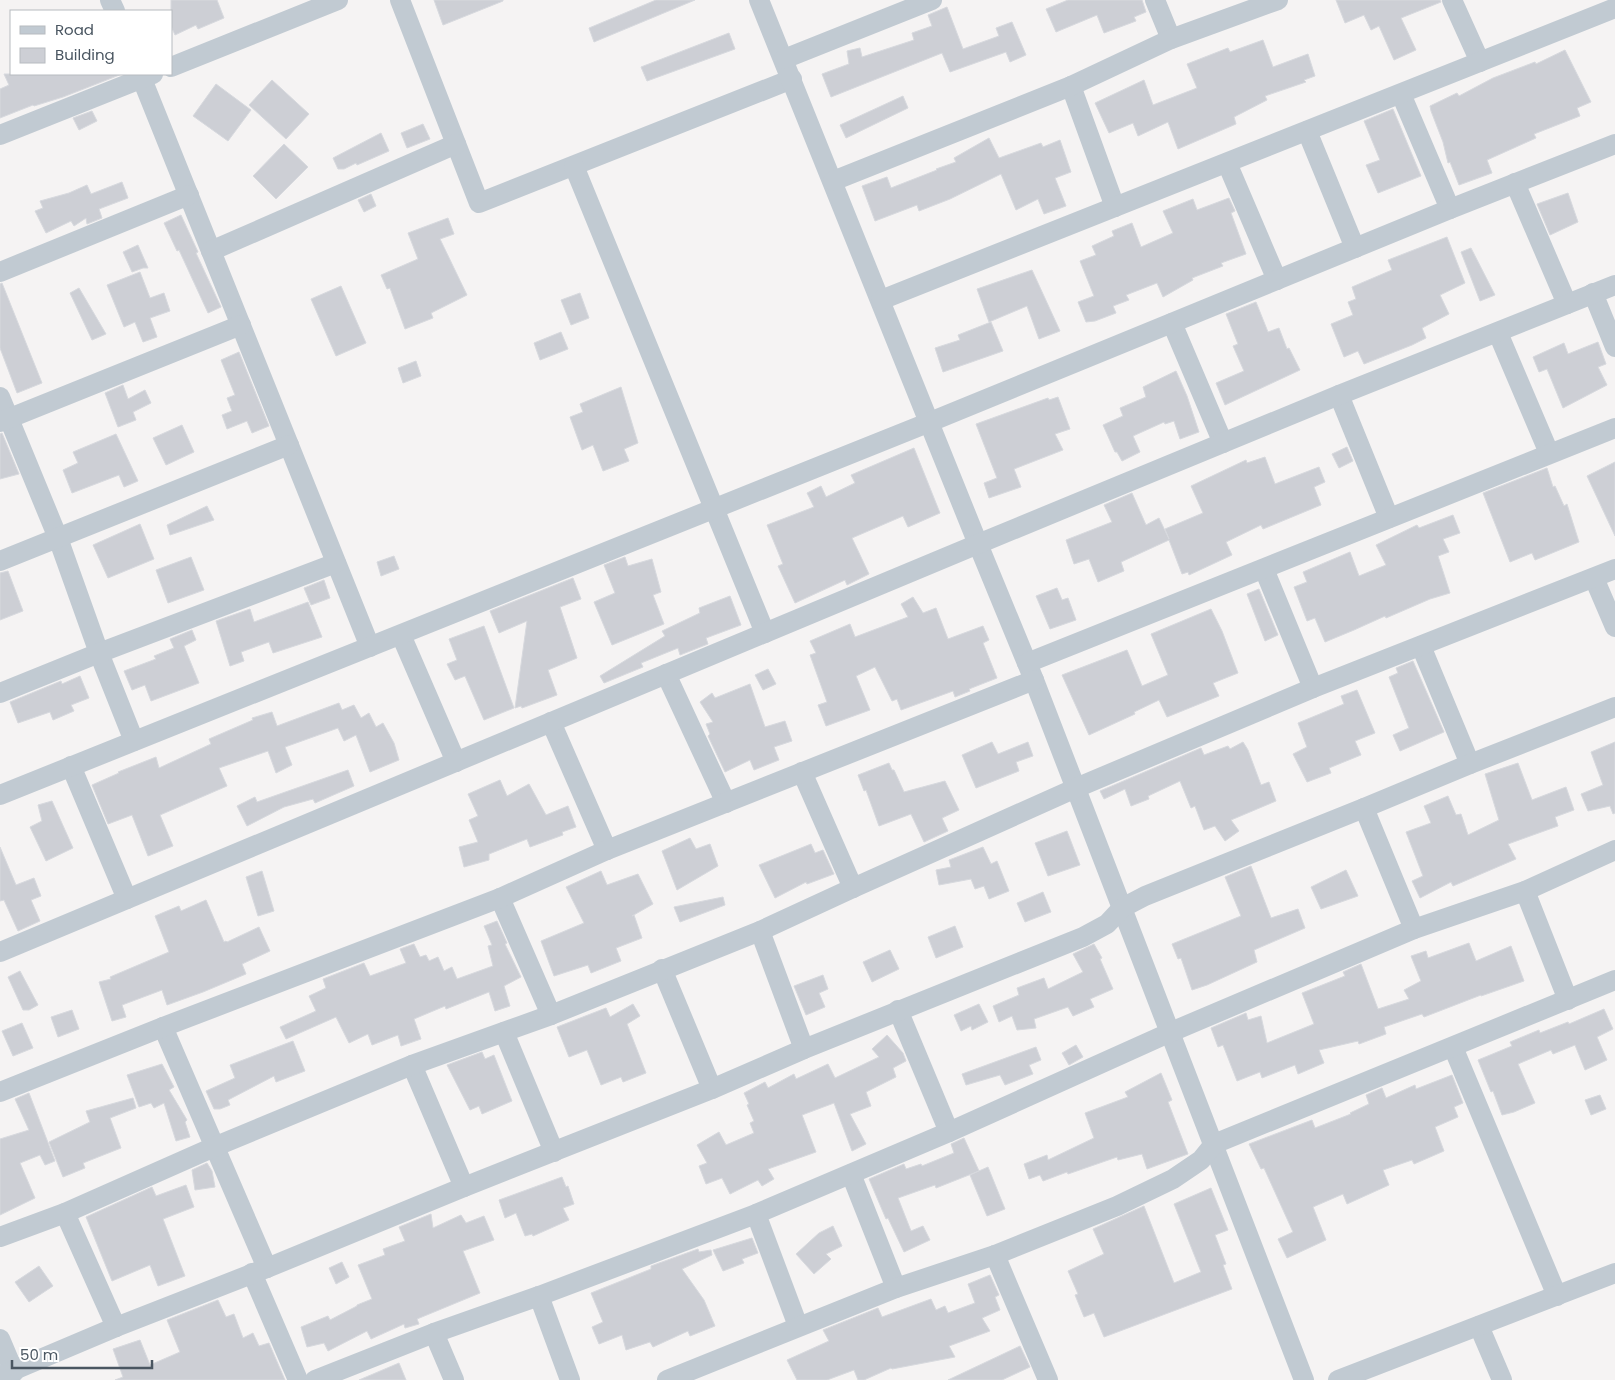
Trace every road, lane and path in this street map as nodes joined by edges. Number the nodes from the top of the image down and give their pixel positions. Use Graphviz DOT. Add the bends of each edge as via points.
graph roads {
  1 [pos="338,0"];
  2 [pos="400,0"];
  3 [pos="759,0"];
  4 [pos="932,0"];
  5 [pos="1155,0"];
  6 [pos="1278,0"];
  7 [pos="1452,0"];
  8 [pos="1615,8"];
  9 [pos="1171,39"];
  10 [pos="784,59"];
  11 [pos="1480,62"];
  12 [pos="172,66"];
  13 [pos="145,75"];
  14 [pos="792,79"];
  15 [pos="1071,86"];
  16 [pos="1401,94"];
  17 [pos="1307,131"];
  18 [pos="0,135"];
  19 [pos="456,144"];
  20 [pos="1615,144"];
  21 [pos="1227,162"];
  22 [pos="574,166"];
  23 [pos="833,181"];
  24 [pos="1515,183"];
  25 [pos="189,195"];
  26 [pos="1116,206"];
  27 [pos="1450,210"];
  28 [pos="1355,248"];
  29 [pos="211,251"];
  30 [pos="0,272"];
  31 [pos="1277,280"];
  32 [pos="1615,285"];
  33 [pos="1592,294"];
  34 [pos="881,300"];
  35 [pos="1567,304"];
  36 [pos="1172,323"];
  37 [pos="241,325"];
  38 [pos="1498,332"];
  39 [pos="1615,347"];
  40 [pos="1339,395"];
  41 [pos="0,397"];
  42 [pos="4,420"];
  43 [pos="930,422"];
  44 [pos="1614,432"];
  45 [pos="1223,443"];
  46 [pos="289,445"];
  47 [pos="1549,453"];
  48 [pos="713,509"];
  49 [pos="1389,518"];
  50 [pos="58,538"];
  51 [pos="978,544"];
  52 [pos="0,561"];
  53 [pos="336,563"];
  54 [pos="1264,569"];
  55 [pos="1615,569"];
  56 [pos="1594,578"];
  57 [pos="1615,627"];
  58 [pos="765,633"];
  59 [pos="401,635"];
  60 [pos="1421,646"];
  61 [pos="370,648"];
  62 [pos="98,653"];
  63 [pos="1031,671"];
  64 [pos="666,674"];
  65 [pos="1313,688"];
  66 [pos="0,693"];
  67 [pos="1615,707"];
  68 [pos="551,722"];
  69 [pos="134,741"];
  70 [pos="456,762"];
  71 [pos="1470,764"];
  72 [pos="71,766"];
  73 [pos="802,772"];
  74 [pos="1076,788"];
  75 [pos="0,795"];
  76 [pos="726,803"];
  77 [pos="1364,808"];
  78 [pos="607,850"];
  79 [pos="1615,850"];
  80 [pos="852,888"];
  81 [pos="1525,891"];
  82 [pos="500,898"];
  83 [pos="127,899"];
  84 [pos="1122,908"];
  85 [pos="1414,929"];
  86 [pos="760,931"];
  87 [pos="0,952"];
  88 [pos="662,969"];
  89 [pos="1615,980"];
  90 [pos="1568,1000"];
  91 [pos="898,1010"];
  92 [pos="551,1015"];
  93 [pos="163,1027"];
  94 [pos="504,1032"];
  95 [pos="1170,1032"];
  96 [pos="1453,1047"];
  97 [pos="804,1049"];
  98 [pos="412,1065"];
  99 [pos="712,1089"];
  100 [pos="0,1092"];
  101 [pos="948,1132"];
  102 [pos="1214,1144"];
  103 [pos="214,1147"];
  104 [pos="554,1152"];
  105 [pos="851,1174"];
  106 [pos="464,1186"];
  107 [pos="65,1213"];
  108 [pos="756,1214"];
  109 [pos="0,1237"];
  110 [pos="995,1255"];
  111 [pos="260,1270"];
  112 [pos="1615,1273"];
  113 [pos="896,1288"];
  114 [pos="539,1296"];
  115 [pos="1557,1296"];
  116 [pos="798,1326"];
  117 [pos="1479,1326"];
  118 [pos="116,1327"];
  119 [pos="434,1333"];
  120 [pos="0,1339"];
  121 [pos="7,1374"];
  122 [pos="692,1375"];
  123 [pos="298,1380"];
  124 [pos="315,1380"];
  125 [pos="454,1380"];
  126 [pos="570,1380"];
  127 [pos="667,1380"];
  128 [pos="1048,1380"];
  129 [pos="1304,1380"];
  130 [pos="1338,1380"];
  131 [pos="1502,1380"];
  1 -- 12 [label="street"];
  2 -- 19 [label="street"];
  3 -- 10 [label="street"];
  4 -- 10 [label="street"];
  5 -- 9 [label="street"];
  6 -- 9 [label="street"];
  7 -- 11 [label="street"];
  8 -- 11 [label="street"];
  9 -- 15 [label="street"];
  10 -- 14 [label="street"];
  11 -- 16 [label="street"];
  13 -- 18 [label="street"];
  13 -- 25 [label="street"];
  14 -- 22 [label="street"];
  14 -- 23 [label="street"];
  15 -- 23 [label="street"];
  15 -- 26 [label="street"];
  16 -- 17 [label="street"];
  16 -- 27 [label="street"];
  17 -- 21 [label="street"];
  17 -- 28 [label="street"];
  19 -- 22 [label="street" via="479,203"];
  19 -- 29 [label="street"];
  20 -- 24 [label="street"];
  21 -- 26 [label="street"];
  21 -- 31 [label="street"];
  22 -- 48 [label="street"];
  23 -- 34 [label="street"];
  24 -- 27 [label="street"];
  24 -- 35 [label="street"];
  25 -- 29 [label="street"];
  25 -- 30 [label="street"];
  26 -- 34 [label="street"];
  27 -- 28 [label="street"];
  28 -- 31 [label="street"];
  29 -- 37 [label="street"];
  31 -- 36 [label="street"];
  32 -- 33 [label="street"];
  33 -- 35 [label="street"];
  33 -- 39 [label="street"];
  34 -- 43 [label="street"];
  35 -- 38 [label="street"];
  36 -- 43 [label="street"];
  36 -- 45 [label="street"];
  37 -- 42 [label="street"];
  37 -- 46 [label="street"];
  38 -- 40 [label="street"];
  38 -- 47 [label="street"];
  40 -- 45 [label="street"];
  40 -- 49 [label="street"];
  41 -- 42 [label="street"];
  42 -- 50 [label="street"];
  43 -- 48 [label="street"];
  43 -- 51 [label="street"];
  44 -- 47 [label="street"];
  45 -- 51 [label="street"];
  46 -- 50 [label="street"];
  46 -- 53 [label="street"];
  47 -- 49 [label="street"];
  48 -- 58 [label="street"];
  48 -- 59 [label="street"];
  49 -- 54 [label="street"];
  50 -- 52 [label="street"];
  50 -- 62 [label="street"];
  51 -- 58 [label="street"];
  51 -- 63 [label="street"];
  53 -- 61 [label="street"];
  53 -- 62 [label="street"];
  54 -- 63 [label="street"];
  54 -- 65 [label="street"];
  55 -- 56 [label="street"];
  56 -- 57 [label="street"];
  56 -- 60 [label="street"];
  58 -- 64 [label="street"];
  59 -- 61 [label="street"];
  59 -- 70 [label="street"];
  60 -- 65 [label="street"];
  60 -- 71 [label="street"];
  61 -- 69 [label="street"];
  62 -- 66 [label="street"];
  62 -- 69 [label="street"];
  63 -- 73 [label="street"];
  63 -- 74 [label="street"];
  64 -- 68 [label="street"];
  64 -- 76 [label="street"];
  65 -- 74 [label="street"];
  67 -- 71 [label="street"];
  68 -- 70 [label="street"];
  68 -- 78 [label="street"];
  69 -- 72 [label="street"];
  70 -- 83 [label="street"];
  71 -- 77 [label="street"];
  72 -- 75 [label="street"];
  72 -- 83 [label="street"];
  73 -- 76 [label="street"];
  73 -- 80 [label="street"];
  74 -- 80 [label="street"];
  74 -- 84 [label="street"];
  76 -- 78 [label="street"];
  77 -- 84 [label="street"];
  77 -- 85 [label="street"];
  78 -- 82 [label="street"];
  79 -- 81 [label="street"];
  80 -- 86 [label="street"];
  81 -- 85 [label="street"];
  81 -- 90 [label="street"];
  82 -- 92 [label="street"];
  82 -- 93 [label="street"];
  83 -- 87 [label="street"];
  84 -- 91 [label="street" via="1107,924 1082,937"];
  84 -- 95 [label="street"];
  85 -- 95 [label="street"];
  86 -- 88 [label="street"];
  86 -- 97 [label="street"];
  88 -- 92 [label="street"];
  88 -- 99 [label="street"];
  89 -- 90 [label="street"];
  90 -- 96 [label="street"];
  91 -- 97 [label="street"];
  91 -- 101 [label="street"];
  92 -- 94 [label="street"];
  93 -- 100 [label="street"];
  93 -- 103 [label="street"];
  94 -- 98 [label="street"];
  94 -- 104 [label="street"];
  95 -- 101 [label="street"];
  95 -- 102 [label="street"];
  96 -- 102 [label="street"];
  96 -- 115 [label="street"];
  97 -- 99 [label="street"];
  98 -- 103 [label="street"];
  98 -- 106 [label="street"];
  99 -- 104 [label="street"];
  101 -- 105 [label="street"];
  102 -- 110 [label="street" via="1201,1160 1173,1179 1117,1206"];
  102 -- 129 [label="street"];
  103 -- 107 [label="street"];
  103 -- 111 [label="street"];
  104 -- 106 [label="street"];
  105 -- 108 [label="street"];
  105 -- 113 [label="street"];
  106 -- 111 [label="street"];
  107 -- 109 [label="street"];
  107 -- 118 [label="street"];
  108 -- 114 [label="street"];
  108 -- 116 [label="street"];
  110 -- 113 [label="street"];
  110 -- 128 [label="street"];
  111 -- 118 [label="street"];
  111 -- 123 [label="street"];
  112 -- 115 [label="street"];
  113 -- 116 [label="street"];
  114 -- 119 [label="street"];
  114 -- 126 [label="street"];
  115 -- 117 [label="street"];
  116 -- 122 [label="street"];
  117 -- 130 [label="street"];
  117 -- 131 [label="street"];
  118 -- 121 [label="street"];
  119 -- 124 [label="street"];
  119 -- 125 [label="street"];
  120 -- 121 [label="street"];
  122 -- 127 [label="street"];
}
